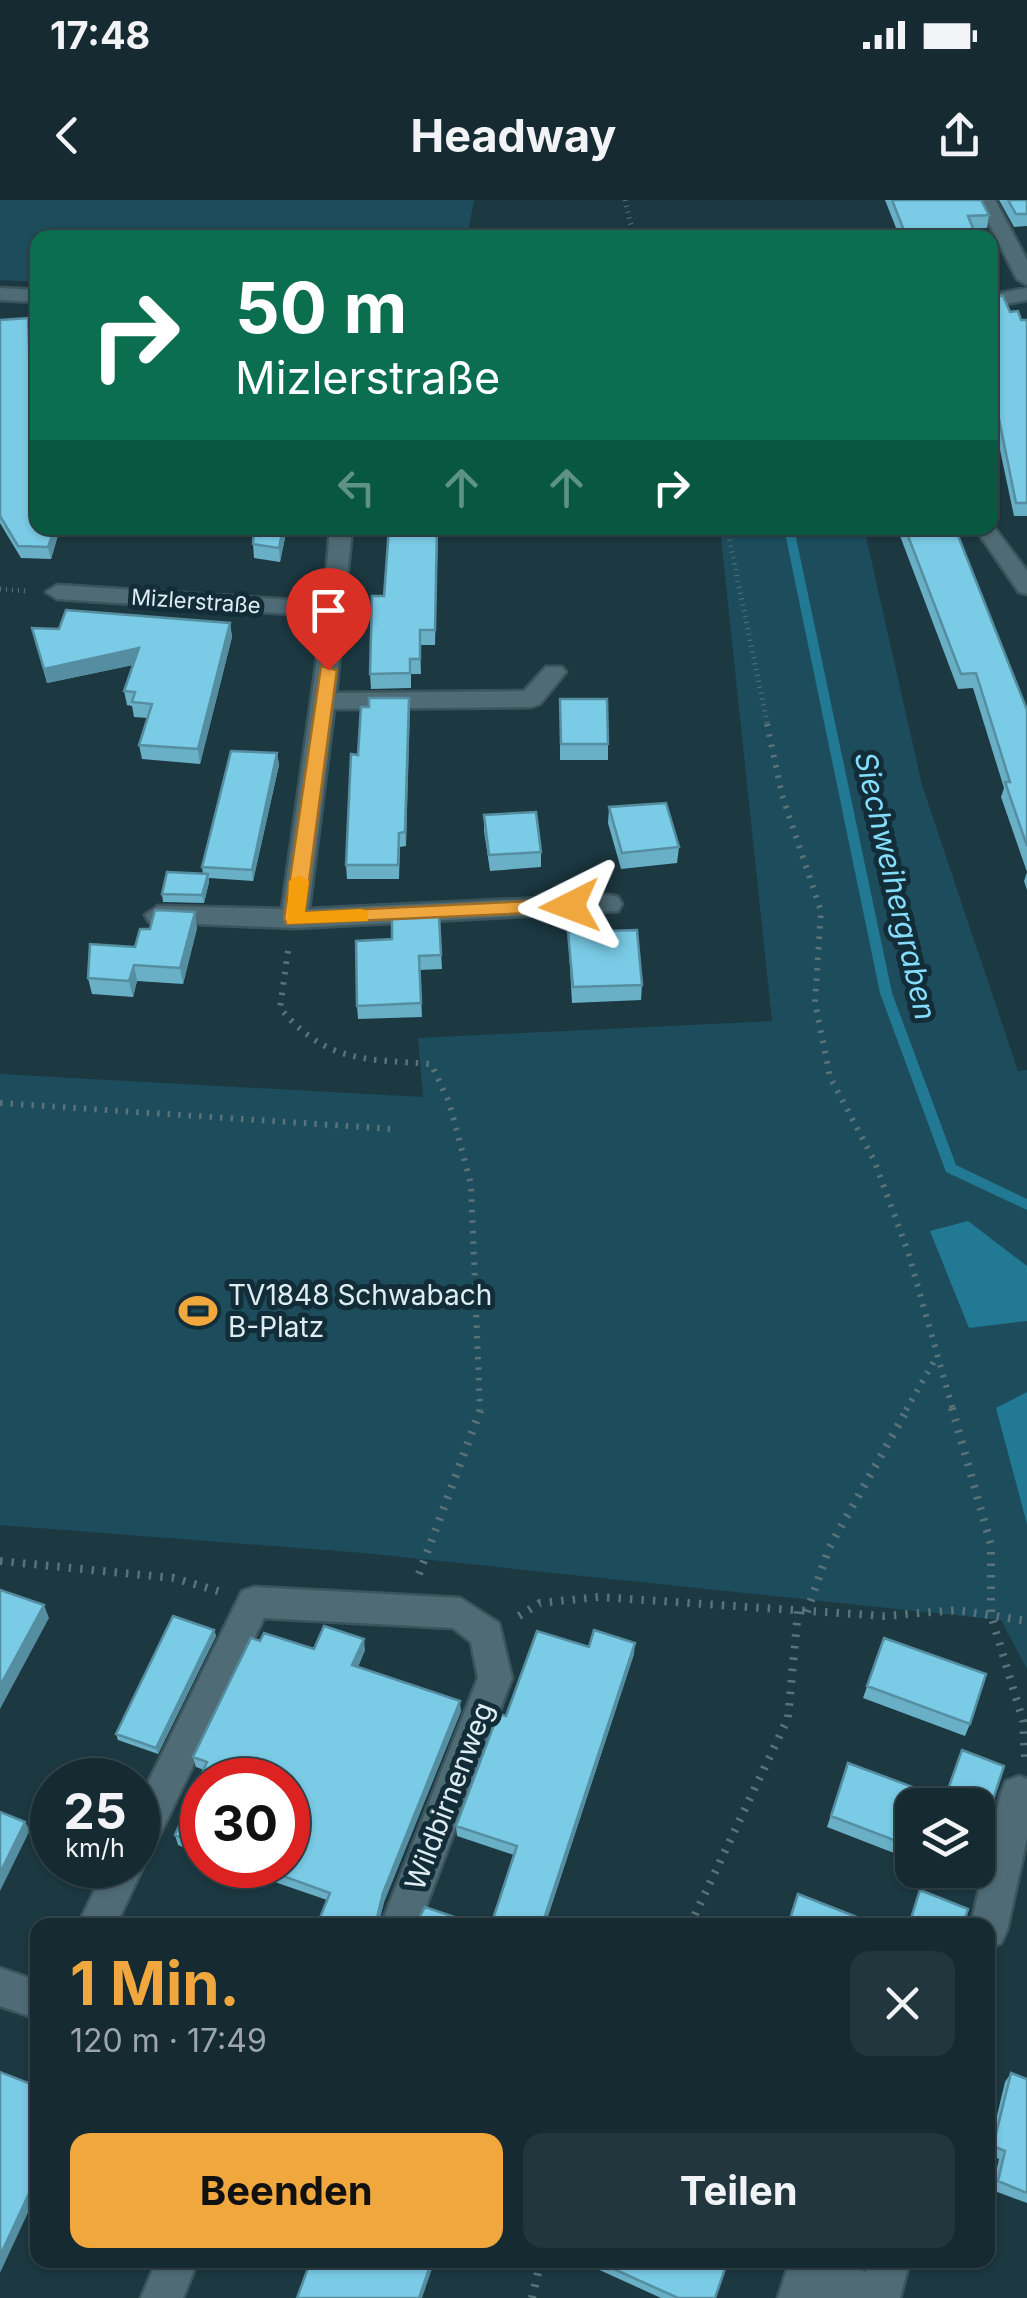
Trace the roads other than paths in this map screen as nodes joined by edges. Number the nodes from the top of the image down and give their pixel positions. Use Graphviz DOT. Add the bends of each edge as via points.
graph roads {
  1 [pos="986,200"];
  2 [pos="1027,280"];
  3 [pos="0,294"];
  4 [pos="1027,294"];
  5 [pos="30,296"];
  6 [pos="998,299"];
  7 [pos="341,535"];
  8 [pos="991,535"];
  9 [pos="1027,587"];
  10 [pos="56,592"];
  11 [pos="336,610"];
  12 [pos="554,672"];
  13 [pos="323,701"];
  14 [pos="609,904"];
  15 [pos="155,915"];
  16 [pos="294,919"];
  17 [pos="1020,1793"];
  18 [pos="160,1796"];
  19 [pos="115,1888"];
  20 [pos="100,1918"];
  21 [pos="403,1918"];
  22 [pos="991,1918"];
  23 [pos="0,1987"];
  24 [pos="30,1997"];
  25 [pos="175,2268"];
  26 [pos="888,2268"];
  27 [pos="162,2298"];
  28 [pos="798,2298"];
  1 -- 2 [label="street"];
  3 -- 5 [label="street"];
  4 -- 6 [label="street"];
  7 -- 11 [label="street"];
  8 -- 9 [label="street"];
  10 -- 11 [label="street, Mizlerstraße"];
  11 -- 13 [label="street"];
  12 -- 13 [label="street" via="531,699"];
  13 -- 16 [label="street"];
  14 -- 16 [label="street"];
  15 -- 16 [label="street"];
  17 -- 22 [label="street"];
  18 -- 21 [label="street, Wildbirnenweg" via="254,1602 460,1613 487,1634 495,1678"];
  19 -- 20 [label="street"];
  23 -- 24 [label="street"];
  25 -- 27 [label="street"];
  26 -- 28 [label="street" via="879,2298 807,2270"];
}
